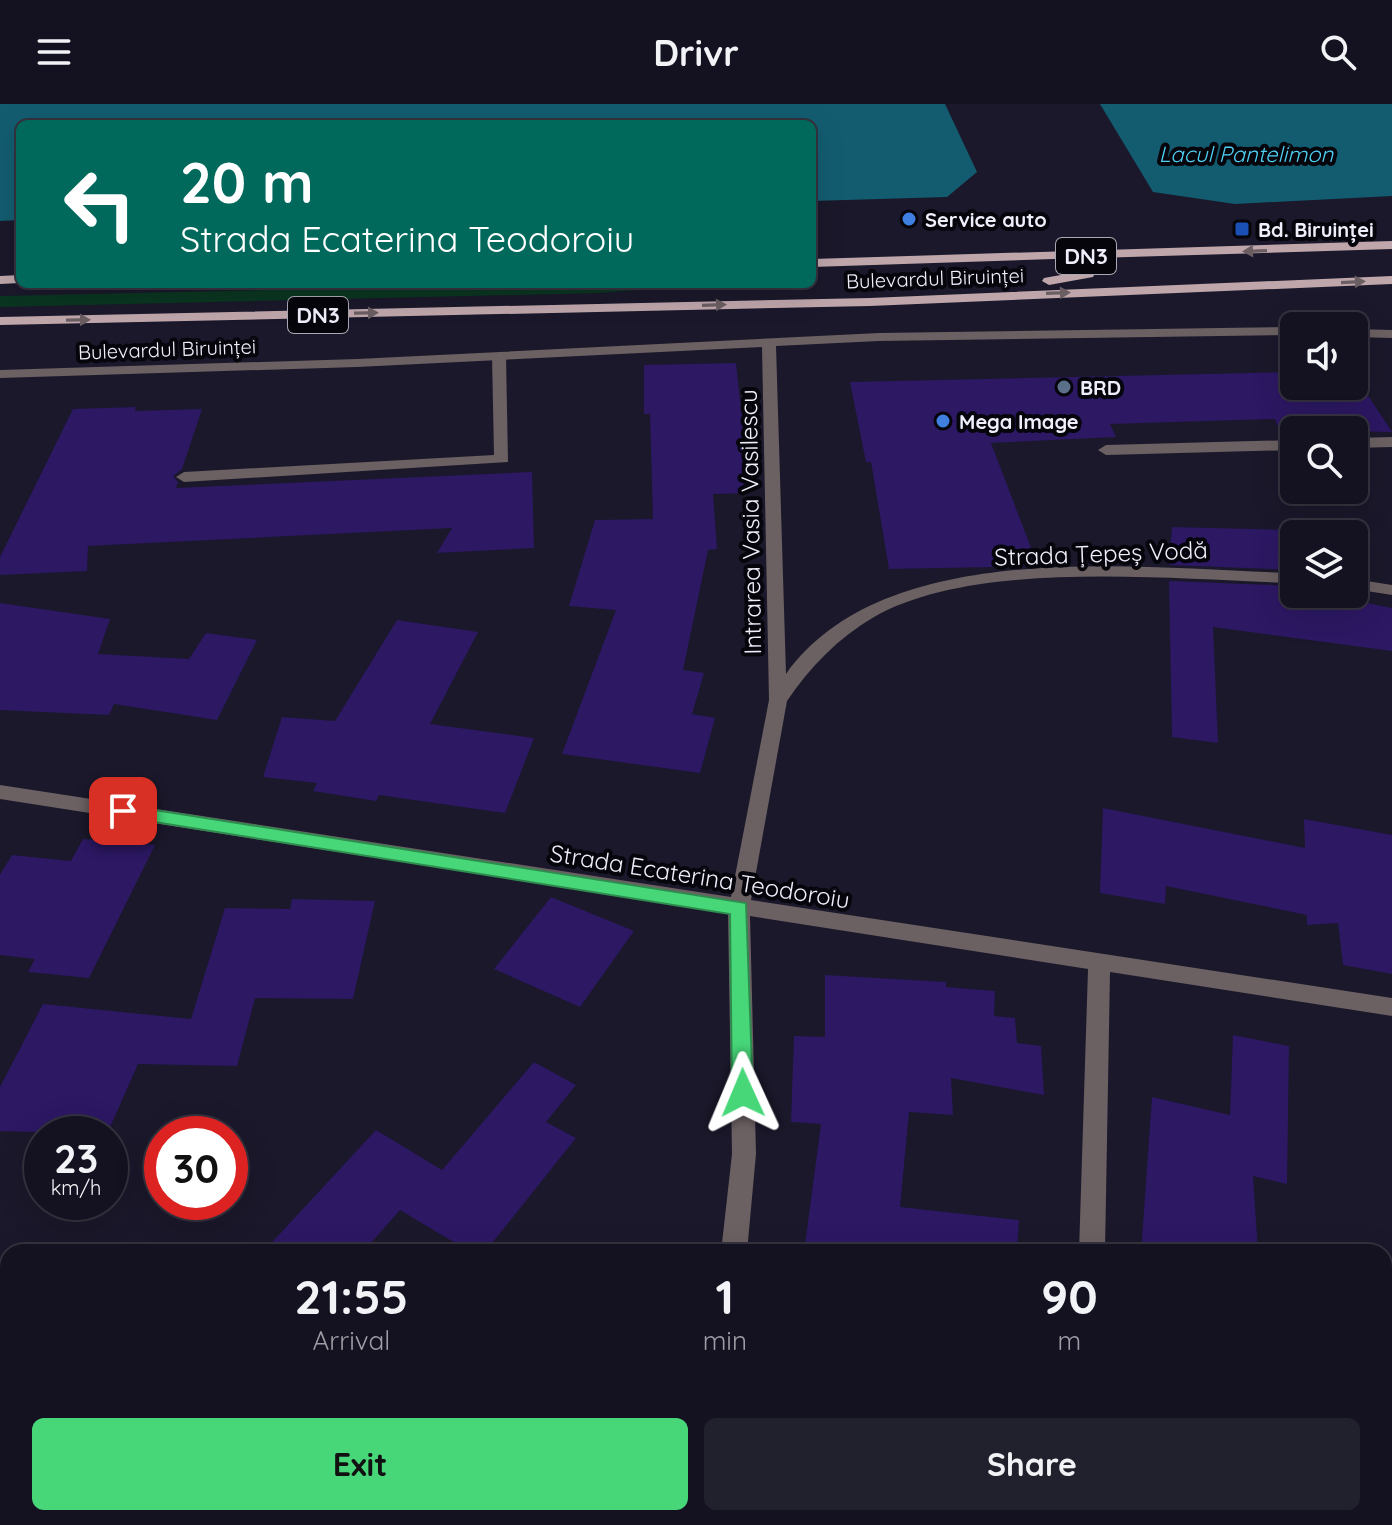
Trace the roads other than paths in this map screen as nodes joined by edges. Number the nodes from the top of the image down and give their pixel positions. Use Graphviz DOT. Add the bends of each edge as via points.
graph roads {
  1 [pos="1392,245"];
  2 [pos="1089,256"];
  3 [pos="816,263"];
  4 [pos="1392,280"];
  5 [pos="872,300"];
  6 [pos="0,321"];
  7 [pos="1280,331"];
  8 [pos="1368,333"];
  9 [pos="1392,334"];
  10 [pos="769,342"];
  11 [pos="499,356"];
  12 [pos="0,374"];
  13 [pos="1392,442"];
  14 [pos="1368,443"];
  15 [pos="1280,445"];
  16 [pos="1106,450"];
  17 [pos="184,477"];
  18 [pos="1280,578"];
  19 [pos="1368,586"];
  20 [pos="1392,590"];
  21 [pos="778,700"];
  22 [pos="0,792"];
  23 [pos="739,909"];
  24 [pos="1099,962"];
  25 [pos="1392,1007"];
  26 [pos="735,1244"];
  27 [pos="1092,1244"];
  1 -- 2 [label="main road, Bulevardul Biruinței / DN3, one-way"];
  2 -- 3 [label="main road, Bulevardul Biruinței / DN3"];
  2 -- 5 [label="main road, DN3" via="1088,274 1074,279 907,287"];
  5 -- 4 [label="main road, Bulevardul Biruinței / DN3, one-way"];
  6 -- 5 [label="main road, Bulevardul Biruinței / DN3, one-way"];
  7 -- 10 [label="street, Bulevardul Biruinței"];
  8 -- 9 [label="street"];
  10 -- 11 [label="street, Bulevardul Biruinței"];
  10 -- 21 [label="street, Intrarea Vasia Vasilescu"];
  11 -- 12 [label="street, Bulevardul Biruinței"];
  11 -- 17 [label="street" via="502,459"];
  13 -- 14 [label="street"];
  15 -- 16 [label="street"];
  18 -- 21 [label="street, Strada Țepeș Vodă" via="1079,572 959,583 870,612 817,651"];
  19 -- 20 [label="street"];
  21 -- 23 [label="street, Strada Țepeș Vodă"];
  22 -- 23 [label="street, Strada Ecaterina Teodoroiu"];
  23 -- 24 [label="street, Strada Ecaterina Teodoroiu"];
  23 -- 26 [label="street, Strada Țepeș Vodă" via="744,1154"];
  24 -- 25 [label="street, Strada Ecaterina Teodoroiu"];
  24 -- 27 [label="street"];
}
